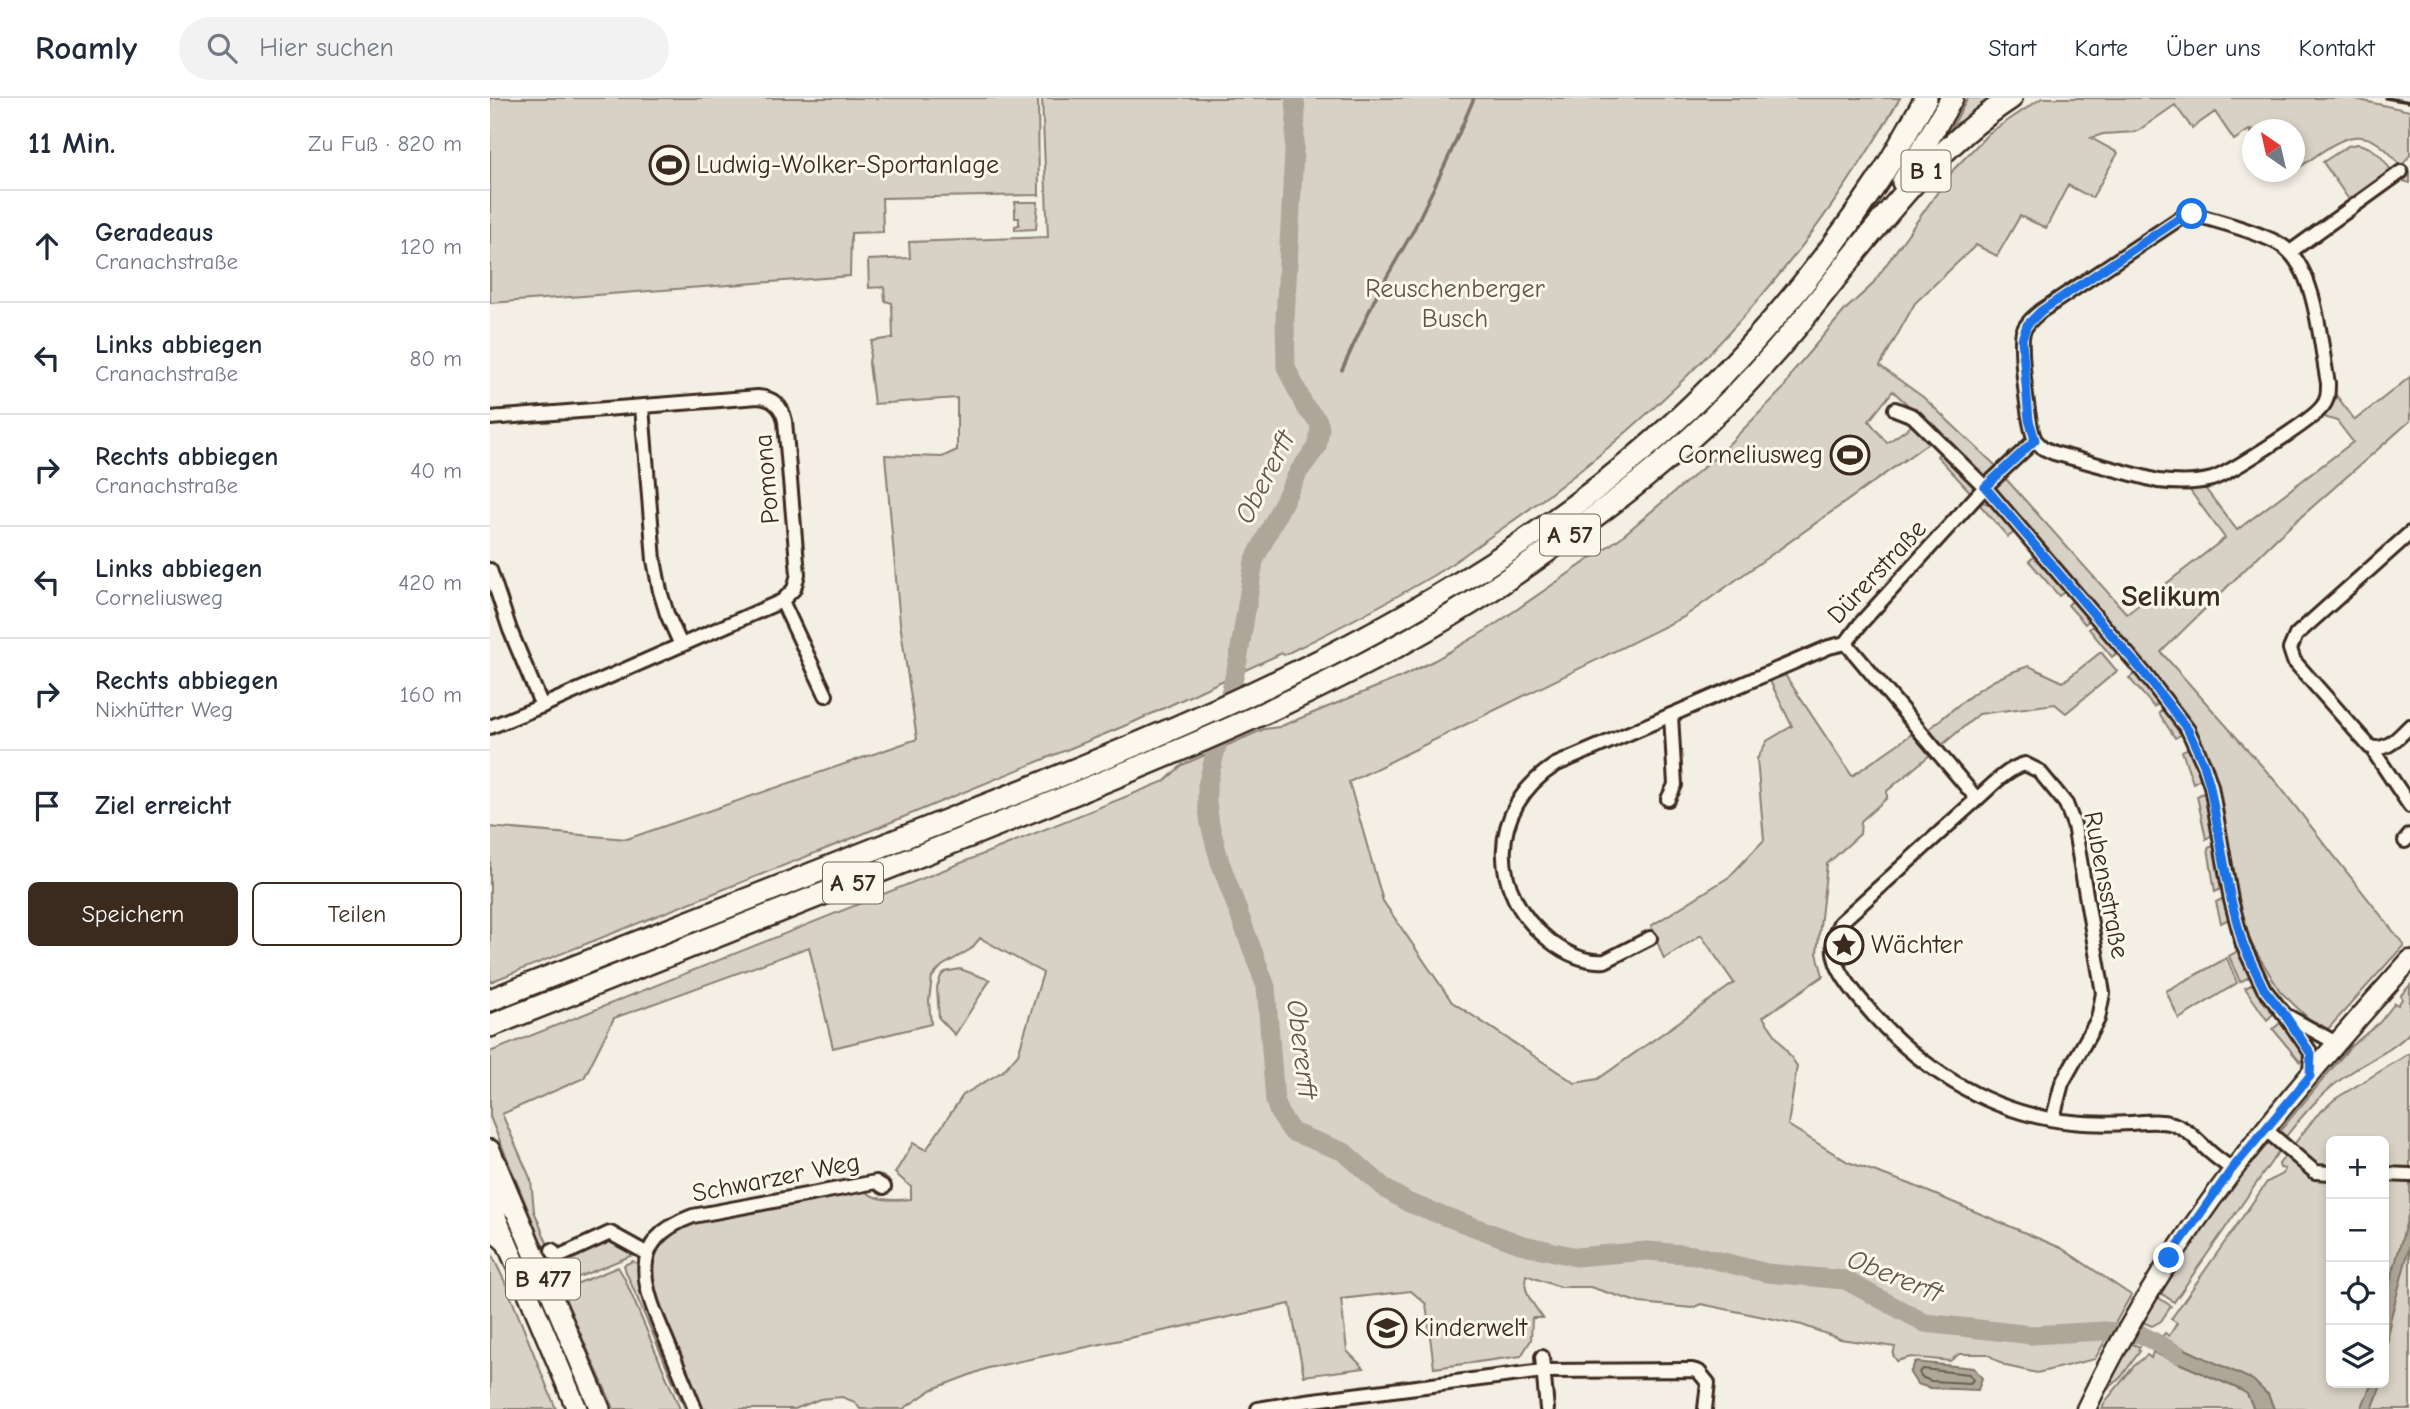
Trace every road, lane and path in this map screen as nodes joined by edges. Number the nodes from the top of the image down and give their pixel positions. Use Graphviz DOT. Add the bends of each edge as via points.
graph roads {
  1 [pos="1926,98"];
  2 [pos="1952,98"];
  3 [pos="2011,98"];
  4 [pos="2401,172"];
  5 [pos="2290,252"];
  6 [pos="1853,256"];
  7 [pos="642,407"];
  8 [pos="1895,409"];
  9 [pos="490,418"];
  10 [pos="2035,440"];
  11 [pos="1985,487"];
  12 [pos="2410,533"];
  13 [pos="491,579"];
  14 [pos="782,601"];
  15 [pos="1846,643"];
  16 [pos="681,645"];
  17 [pos="827,695"];
  18 [pos="542,706"];
  19 [pos="1671,715"];
  20 [pos="2410,726"];
  21 [pos="490,727"];
  22 [pos="2376,748"];
  23 [pos="1668,799"];
  24 [pos="1978,799"];
  25 [pos="2410,806"];
  26 [pos="1650,938"];
  27 [pos="2410,960"];
  28 [pos="490,1000"];
  29 [pos="2285,1015"];
  30 [pos="490,1026"];
  31 [pos="2338,1044"];
  32 [pos="2310,1076"];
  33 [pos="2053,1118"];
  34 [pos="2265,1129"];
  35 [pos="492,1165"];
  36 [pos="2232,1169"];
  37 [pos="2326,1173"];
  38 [pos="2389,1174"];
  39 [pos="2409,1175"];
  40 [pos="884,1187"];
  41 [pos="490,1191"];
  42 [pos="490,1203"];
  43 [pos="513,1207"];
  44 [pos="497,1233"];
  45 [pos="552,1250"];
  46 [pos="648,1254"];
  47 [pos="1542,1357"];
  48 [pos="1543,1371"];
  49 [pos="577,1409"];
  50 [pos="600,1409"];
  51 [pos="695,1409"];
  52 [pos="1258,1409"];
  53 [pos="1548,1409"];
  54 [pos="1705,1409"];
  55 [pos="2086,1409"];
  1 -- 28 [label="highway, A 57" via="1880,178 1786,305 1708,390 1608,479 1456,586 1377,631 1211,712"];
  2 -- 6 [label="highway, A 57"];
  3 -- 6 [label="highway, B 1" via="1956,139"];
  4 -- 5 [label="street"];
  5 -- 10 [label="street" via="2264,237 2186,215 2041,311 2030,320 2022,337"];
  5 -- 10 [label="street" via="2305,274 2311,294 2328,383 2328,397 2319,411 2226,473 2198,482 2158,481 2054,453"];
  6 -- 30 [label="highway, A 57" via="1789,336 1676,451 1548,551 1404,642 1214,735"];
  7 -- 9 [label="street, Pomona"];
  7 -- 14 [label="street, Pomona" via="758,397 770,399 782,411 798,575 794,589"];
  7 -- 16 [label="street" via="654,560 660,591"];
  8 -- 11 [label="street" via="1913,416"];
  10 -- 11 [label="street, Dürerstraße"];
  11 -- 15 [label="street, Dürerstraße"];
  11 -- 29 [label="street" via="2188,730 2210,786 2243,945 2264,989"];
  12 -- 22 [label="street" via="2296,635 2290,649 2294,661 2360,737"];
  13 -- 18 [label="street"];
  14 -- 16 [label="street"];
  14 -- 17 [label="street"];
  15 -- 19 [label="street, Dürerstraße"];
  15 -- 24 [label="street"];
  16 -- 18 [label="street"];
  18 -- 21 [label="street"];
  19 -- 23 [label="street" via="1675,785"];
  19 -- 26 [label="street, Dürerstraße" via="1546,771 1514,807 1505,832 1508,881 1516,902 1555,945 1597,962"];
  20 -- 22 [label="street" via="2390,745"];
  22 -- 25 [label="street" via="2381,764"];
  24 -- 33 [label="street, Rubensstraße" via="2017,766 2032,766 2066,804 2077,834 2103,993 2098,1019 2062,1083"];
  24 -- 33 [label="street, Rubensstraße" via="1840,923 1834,938 1835,960 1875,1018 1938,1073 1994,1102"];
  27 -- 31 [label="main road"];
  29 -- 31 [label="street"];
  29 -- 32 [label="street" via="2311,1054"];
  31 -- 32 [label="main road"];
  32 -- 34 [label="main road"];
  33 -- 36 [label="street, Rubensstraße" via="2107,1124 2166,1122 2187,1130"];
  34 -- 36 [label="main road"];
  34 -- 37 [label="street" via="2315,1172"];
  35 -- 43 [label="main road, B 477"];
  36 -- 55 [label="main road" via="2169,1258"];
  38 -- 39 [label="street"];
  40 -- 46 [label="street, Schwarzer Weg" via="876,1182 693,1216 671,1225"];
  41 -- 43 [label="highway"];
  42 -- 44 [label="main road, B 477"];
  43 -- 50 [label="main road, B 477"];
  44 -- 49 [label="main road, B 477"];
  45 -- 46 [label="street" via="556,1256 564,1255 611,1233"];
  46 -- 51 [label="street" via="646,1291"];
  47 -- 48 [label="street"];
  48 -- 52 [label="street"];
  48 -- 53 [label="street"];
  48 -- 54 [label="street" via="1699,1371 1708,1383"];
}
